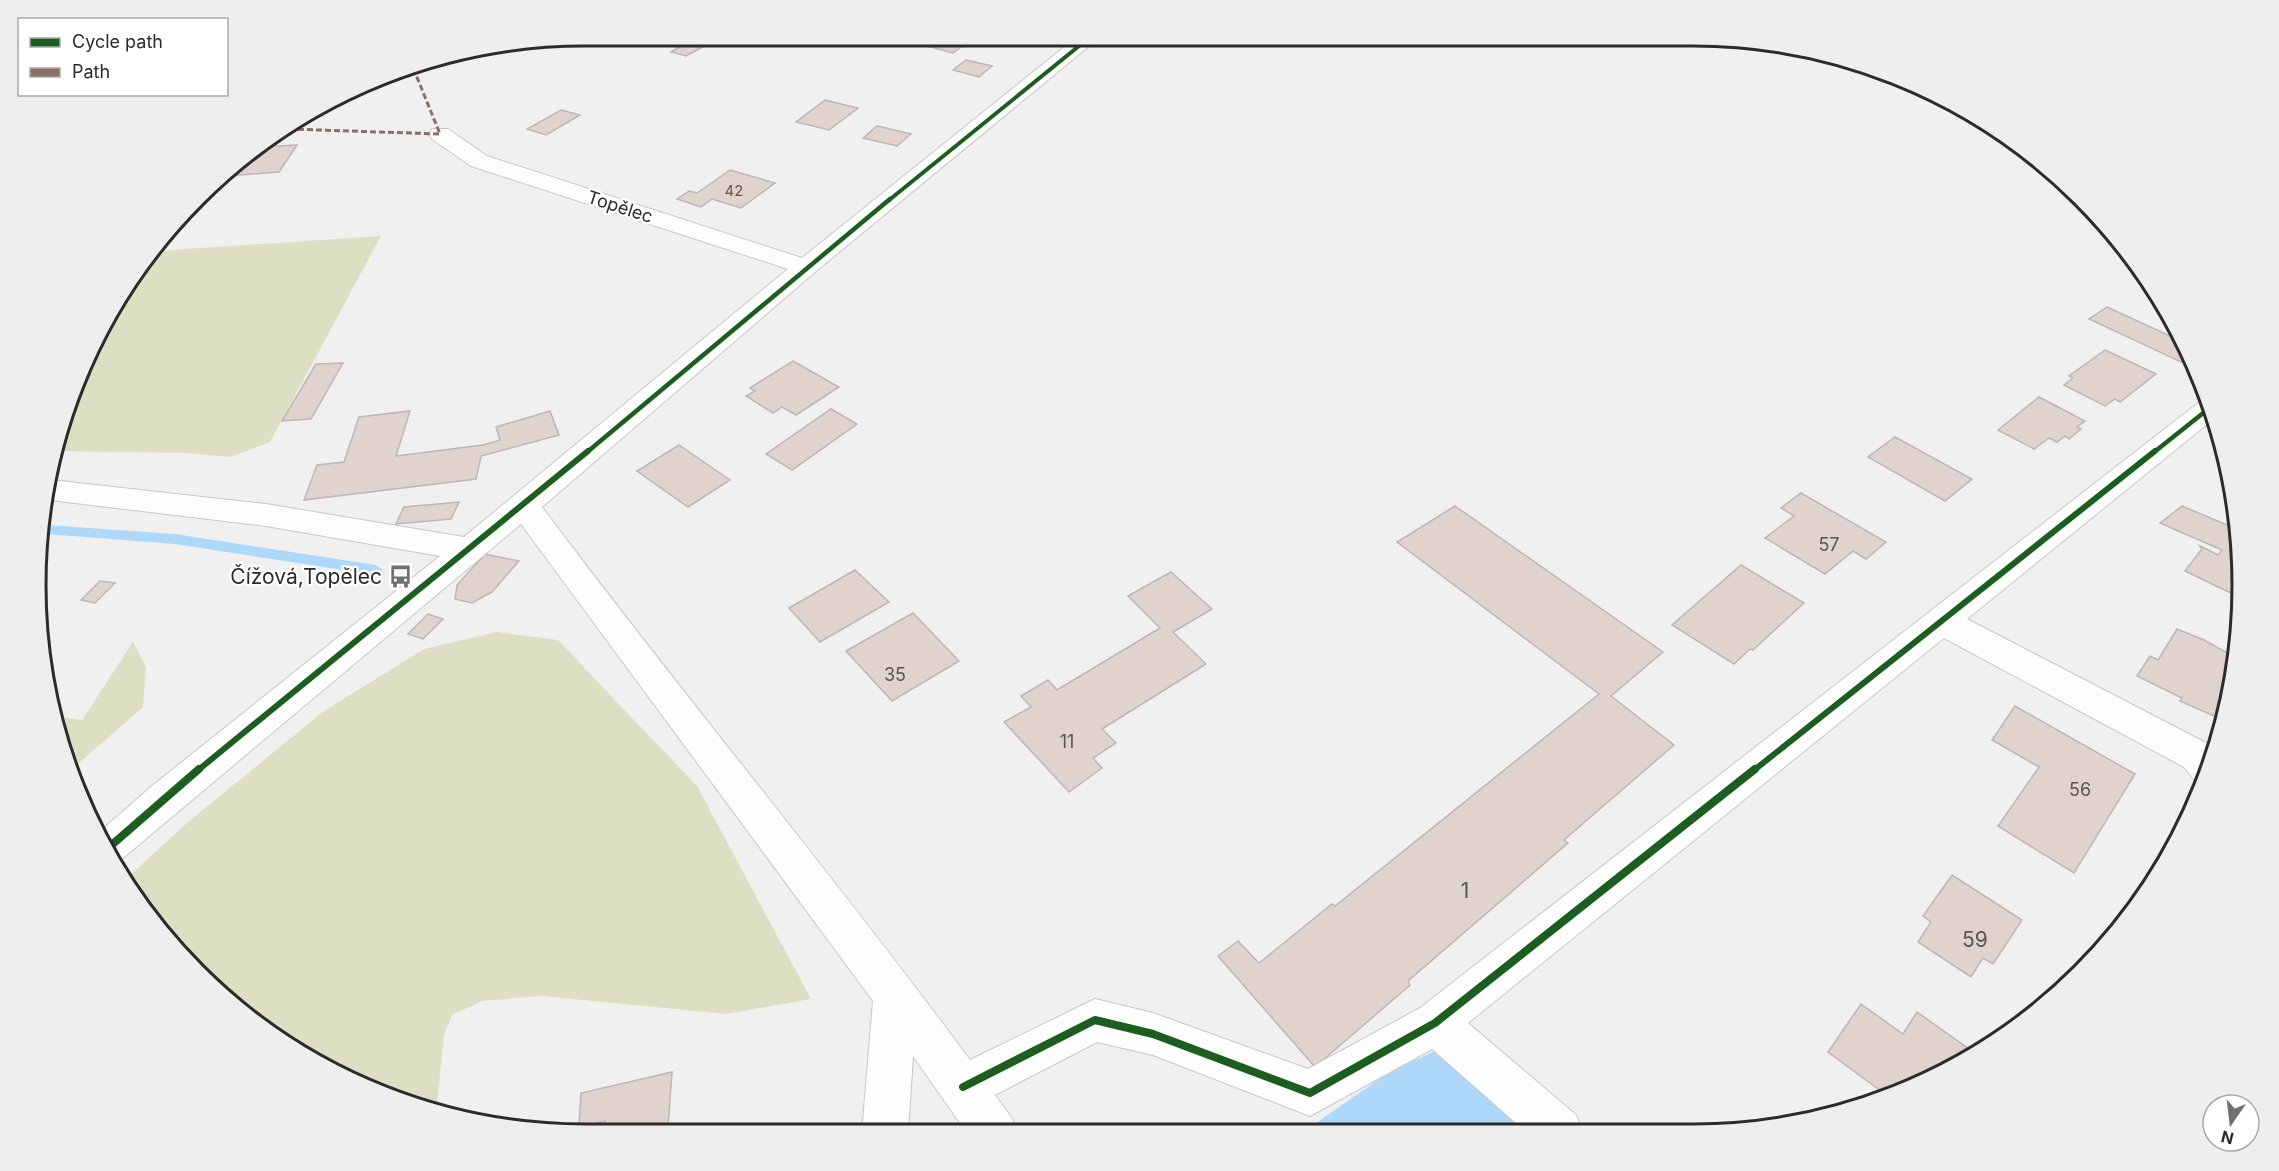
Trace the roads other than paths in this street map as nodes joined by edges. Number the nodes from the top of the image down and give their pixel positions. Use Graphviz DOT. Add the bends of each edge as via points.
graph roads {
  1 [pos="1078,46"];
  2 [pos="440,134"];
  3 [pos="806,267"];
  4 [pos="2204,412"];
  5 [pos="55,491"];
  6 [pos="524,505"];
  7 [pos="468,549"];
  8 [pos="1942,621"];
  9 [pos="2202,763"];
  10 [pos="113,844"];
  11 [pos="895,993"];
  12 [pos="1435,1023"];
  13 [pos="963,1087"];
  14 [pos="886,1124"];
  15 [pos="989,1124"];
  16 [pos="1552,1124"];
  1 -- 3 [label="street"];
  2 -- 3 [label="street, Topělec" via="479,161"];
  3 -- 6 [label="street"];
  4 -- 8 [label="street"];
  5 -- 7 [label="street" via="266,515"];
  6 -- 7 [label="street"];
  6 -- 11 [label="street" via="614,630"];
  7 -- 10 [label="street"];
  8 -- 9 [label="street" via="2197,756"];
  8 -- 12 [label="street"];
  11 -- 13 [label="street"];
  11 -- 14 [label="street"];
  12 -- 13 [label="street" via="1310,1093 1153,1034 1095,1020"];
  12 -- 16 [label="street"];
  13 -- 15 [label="street"];
}
